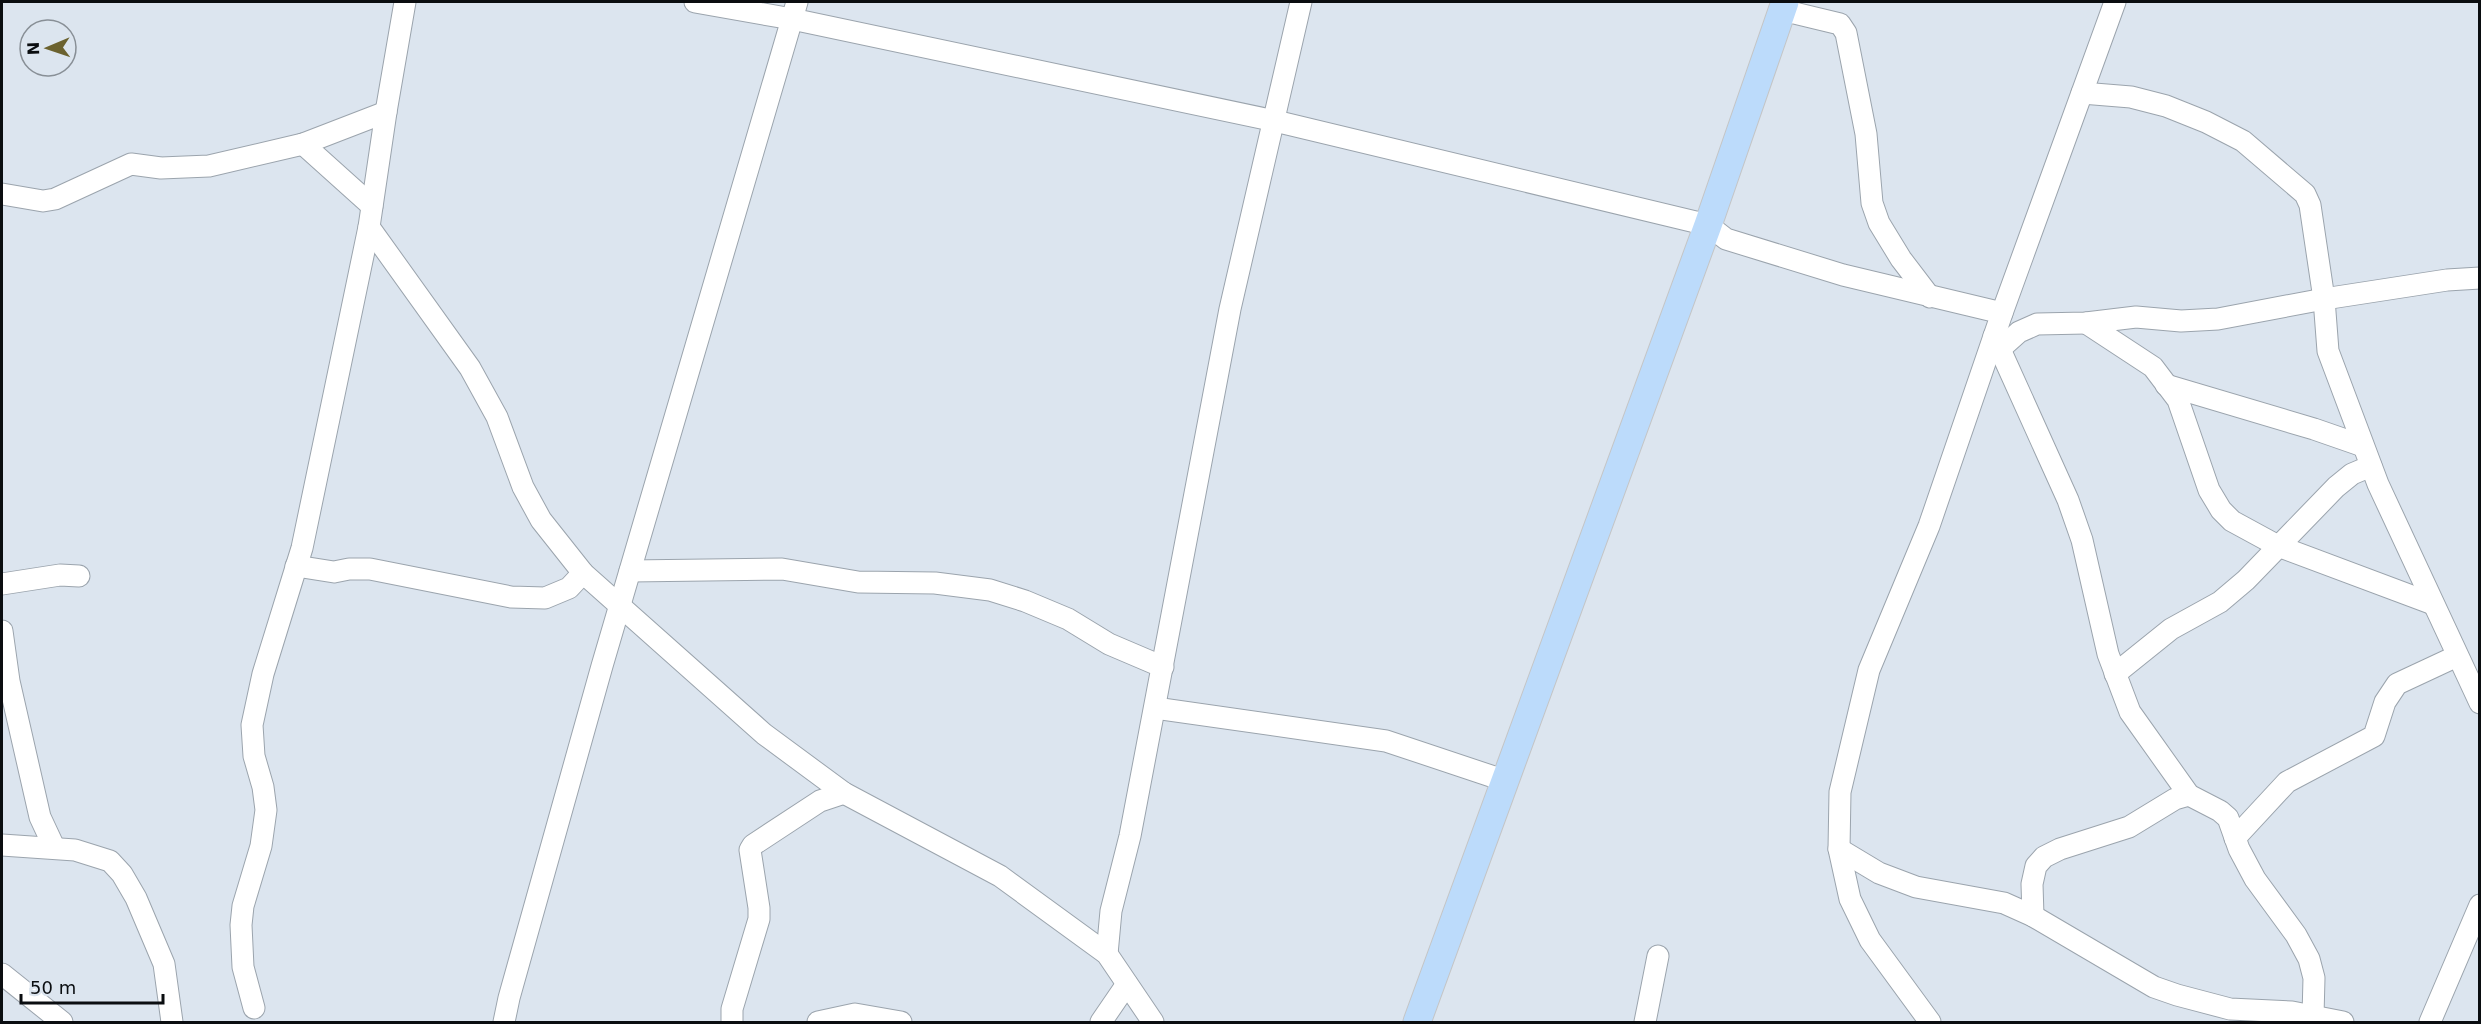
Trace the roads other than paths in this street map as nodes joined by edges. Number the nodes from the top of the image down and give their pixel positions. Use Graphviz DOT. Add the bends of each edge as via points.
graph roads {
  1 [pos="405,2"];
  2 [pos="695,2"];
  3 [pos="1301,2"];
  4 [pos="2115,2"];
  5 [pos="1784,6"];
  6 [pos="794,10"];
  7 [pos="2082,93"];
  8 [pos="386,112"];
  9 [pos="1275,121"];
  10 [pos="303,144"];
  11 [pos="2,194"];
  12 [pos="372,206"];
  13 [pos="1708,225"];
  14 [pos="369,227"];
  15 [pos="2480,279"];
  16 [pos="1930,297"];
  17 [pos="2324,299"];
  18 [pos="2002,313"];
  19 [pos="2086,323"];
  20 [pos="1997,343"];
  21 [pos="2166,385"];
  22 [pos="2363,446"];
  23 [pos="2371,466"];
  24 [pos="2278,546"];
  25 [pos="296,566"];
  26 [pos="630,571"];
  27 [pos="583,573"];
  28 [pos="79,576"];
  29 [pos="2,584"];
  30 [pos="620,604"];
  31 [pos="2433,604"];
  32 [pos="2,631"];
  33 [pos="2457,656"];
  34 [pos="1163,667"];
  35 [pos="2115,674"];
  36 [pos="2480,703"];
  37 [pos="1155,708"];
  38 [pos="1506,781"];
  39 [pos="844,793"];
  40 [pos="2189,795"];
  41 [pos="2235,838"];
  42 [pos="2,845"];
  43 [pos="54,847"];
  44 [pos="1839,849"];
  45 [pos="2480,905"];
  46 [pos="2033,916"];
  47 [pos="1107,954"];
  48 [pos="1658,956"];
  49 [pos="2,974"];
  50 [pos="1127,984"];
  51 [pos="254,1008"];
  52 [pos="2313,1016"];
  53 [pos="62,1023"];
  54 [pos="172,1023"];
  55 [pos="504,1023"];
  56 [pos="732,1023"];
  57 [pos="818,1023"];
  58 [pos="901,1023"];
  59 [pos="1101,1023"];
  60 [pos="1153,1023"];
  61 [pos="1417,1023"];
  62 [pos="1645,1023"];
  63 [pos="1930,1023"];
  64 [pos="2343,1023"];
  65 [pos="2430,1023"];
  1 -- 8 [label="street"];
  2 -- 6 [label="street"];
  3 -- 9 [label="street"];
  4 -- 7 [label="street"];
  5 -- 13 [label="main road"];
  5 -- 16 [label="street" via="1840,24 1846,33 1866,134 1872,203 1901,259"];
  6 -- 9 [label="street"];
  6 -- 26 [label="street"];
  7 -- 17 [label="street" via="2131,97 2206,122 2243,141 2282,174 2305,194 2310,205"];
  7 -- 18 [label="street"];
  8 -- 10 [label="street"];
  8 -- 12 [label="street"];
  9 -- 13 [label="street"];
  9 -- 34 [label="street" via="1228,320"];
  10 -- 11 [label="street" via="209,166 161,168 130,164 43,201"];
  10 -- 12 [label="street"];
  12 -- 14 [label="street"];
  13 -- 16 [label="street" via="1726,239"];
  13 -- 38 [label="main road"];
  14 -- 25 [label="street"];
  14 -- 27 [label="street" via="470,368 497,417 523,486 541,520"];
  15 -- 17 [label="street" via="2447,280"];
  16 -- 18 [label="street"];
  17 -- 19 [label="street" via="2218,319 2136,318"];
  17 -- 22 [label="street" via="2328,351"];
  18 -- 20 [label="street"];
  19 -- 20 [label="street" via="2037,324"];
  19 -- 21 [label="street" via="2153,368"];
  20 -- 35 [label="street" via="2068,500 2082,540"];
  20 -- 44 [label="street" via="1929,526 1869,670 1840,792"];
  21 -- 22 [label="street"];
  21 -- 24 [label="street" via="2178,400 2209,490 2221,510 2232,521"];
  22 -- 23 [label="street"];
  23 -- 24 [label="street" via="2336,487"];
  23 -- 31 [label="street"];
  24 -- 31 [label="street"];
  24 -- 35 [label="street" via="2220,602 2171,629"];
  25 -- 27 [label="street" via="334,572 370,569 511,597 545,598 569,588"];
  25 -- 51 [label="street" via="263,674 252,725 254,756 266,810 241,925 243,967"];
  26 -- 30 [label="street"];
  26 -- 34 [label="street" via="782,569 858,582 934,583 990,590 1068,619 1109,644"];
  27 -- 30 [label="street"];
  28 -- 29 [label="street"];
  30 -- 39 [label="street" via="764,734"];
  30 -- 55 [label="street"];
  31 -- 33 [label="street"];
  32 -- 43 [label="street" via="9,681 40,817"];
  33 -- 36 [label="street"];
  33 -- 41 [label="street" via="2397,684 2385,702 2374,736 2287,783"];
  34 -- 37 [label="street"];
  35 -- 40 [label="street" via="2130,712"];
  37 -- 38 [label="street" via="1386,741"];
  37 -- 47 [label="street" via="1111,911"];
  38 -- 61 [label="main road"];
  39 -- 47 [label="street" via="1000,876"];
  39 -- 56 [label="street" via="820,801 750,850 759,919 732,1009"];
  40 -- 41 [label="street" via="2220,811 2228,819"];
  40 -- 46 [label="street" via="2175,799 2129,827 2044,857 2036,866 2032,884"];
  41 -- 52 [label="street" via="2255,879 2309,959 2314,978"];
  42 -- 43 [label="street"];
  43 -- 54 [label="street" via="110,861 122,874 164,964"];
  44 -- 46 [label="street" via="1879,873 1916,887 2004,903"];
  44 -- 63 [label="street" via="1850,900 1870,940"];
  45 -- 65 [label="street"];
  46 -- 52 [label="street" via="2154,987 2230,1009 2292,1011"];
  47 -- 50 [label="street"];
  48 -- 62 [label="street"];
  49 -- 53 [label="street"];
  50 -- 59 [label="street"];
  50 -- 60 [label="street"];
  52 -- 64 [label="street"];
  57 -- 58 [label="street" via="855,1014"];
}
